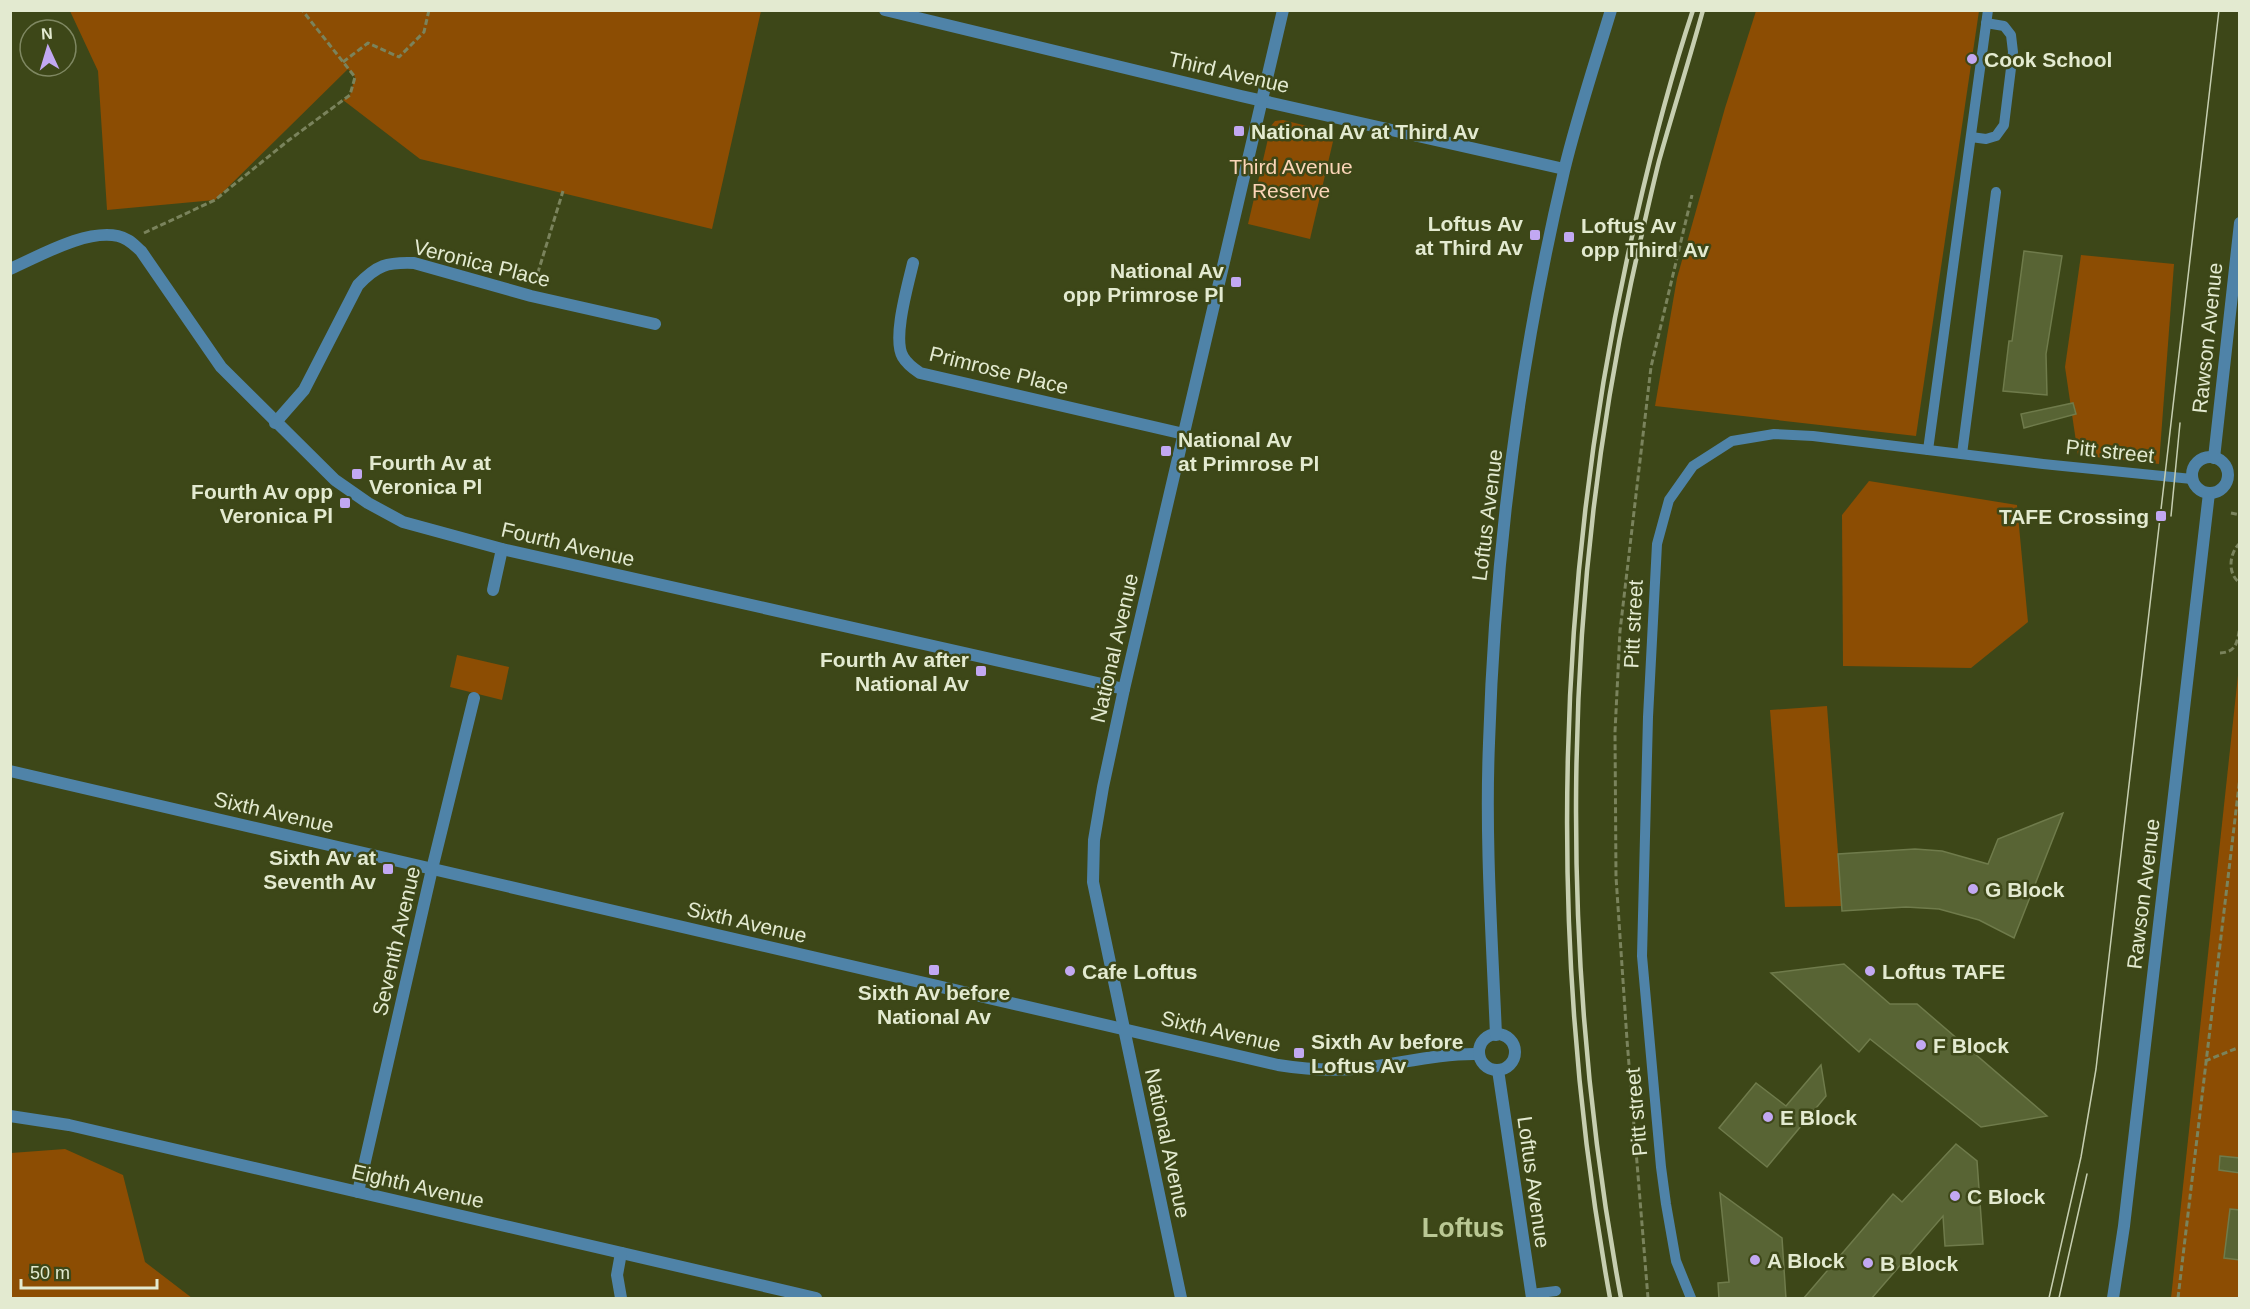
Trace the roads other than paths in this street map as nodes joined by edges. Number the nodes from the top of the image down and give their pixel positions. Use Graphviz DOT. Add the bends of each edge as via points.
graph roads {
  1 [pos="885,10"];
  2 [pos="1283,10"];
  3 [pos="1611,10"];
  4 [pos="1988,10"];
  5 [pos="1986,23"];
  6 [pos="1262,100"];
  7 [pos="1971,137"];
  8 [pos="1564,170"];
  9 [pos="1996,192"];
  10 [pos="2240,223"];
  11 [pos="913,263"];
  12 [pos="10,269"];
  13 [pos="655,324"];
  14 [pos="275,423"];
  15 [pos="1184,434"];
  16 [pos="1928,450"];
  17 [pos="1962,454"];
  18 [pos="2214,458"];
  19 [pos="2192,479"];
  20 [pos="2209,494"];
  21 [pos="502,549"];
  22 [pos="493,590"];
  23 [pos="1124,689"];
  24 [pos="474,698"];
  25 [pos="10,771"];
  26 [pos="432,868"];
  27 [pos="1123,1029"];
  28 [pos="1496,1035"];
  29 [pos="1479,1054"];
  30 [pos="1498,1070"];
  31 [pos="10,1116"];
  32 [pos="358,1192"];
  33 [pos="621,1253"];
  34 [pos="1556,1291"];
  35 [pos="1531,1296"];
  36 [pos="621,1299"];
  37 [pos="816,1299"];
  38 [pos="1181,1299"];
  39 [pos="1691,1299"];
  40 [pos="2113,1299"];
  1 -- 6 [label="street, Third Avenue"];
  2 -- 6 [label="street, National Avenue"];
  3 -- 8 [label="street, Loftus Avenue"];
  4 -- 5 [label="lane"];
  5 -- 7 [label="lane"];
  5 -- 7 [label="lane" via="2004,26 2011,35 2013,52 2004,125 1996,136"];
  6 -- 8 [label="street, Third Avenue"];
  6 -- 15 [label="street, National Avenue"];
  7 -- 16 [label="lane"];
  8 -- 28 [label="street, Loftus Avenue" via="1527,356 1497,592 1489,744"];
  9 -- 17 [label="lane"];
  10 -- 18 [label="street, Rawson Avenue"];
  11 -- 15 [label="street, Primrose Place" via="898,344 902,356 920,374"];
  12 -- 14 [label="street, Fourth Avenue" via="63,245 97,236 124,238 141,251 221,367"];
  13 -- 14 [label="street, Veronica Place" via="531,296 414,263 383,265 358,285 304,390"];
  14 -- 21 [label="street, Fourth Avenue" via="335,480 368,503 404,522"];
  15 -- 23 [label="street, National Avenue"];
  16 -- 17 [label="lane, Pitt street"];
  16 -- 39 [label="lane, Pitt street" via="1774,434 1732,441 1693,466 1669,500 1657,544 1647,728 1642,956 1664,1195 1676,1261"];
  17 -- 19 [label="lane, Pitt street"];
  18 -- 19 [label="street" via="2198,461"];
  18 -- 20 [label="street" via="2224,464 2228,477 2222,489"];
  19 -- 20 [label="street" via="2197,488"];
  20 -- 40 [label="street, Rawson Avenue"];
  21 -- 22 [label="street"];
  21 -- 23 [label="street, Fourth Avenue"];
  23 -- 27 [label="street, National Avenue" via="1095,829 1093,882"];
  24 -- 26 [label="street, Seventh Avenue"];
  25 -- 26 [label="street, Sixth Avenue"];
  26 -- 27 [label="street, Sixth Avenue"];
  26 -- 32 [label="street, Seventh Avenue"];
  27 -- 29 [label="street, Sixth Avenue" via="1278,1065 1316,1070"];
  27 -- 38 [label="street, National Avenue"];
  28 -- 29 [label="street" via="1485,1039"];
  28 -- 30 [label="street" via="1510,1041 1514,1051 1508,1066"];
  29 -- 30 [label="street" via="1485,1066"];
  30 -- 35 [label="street, Loftus Avenue"];
  31 -- 32 [label="street, Eighth Avenue" via="69,1125"];
  32 -- 33 [label="street, Eighth Avenue"];
  33 -- 36 [label="street" via="617,1275"];
  33 -- 37 [label="street, Eighth Avenue"];
  34 -- 35 [label="lane"];
}
